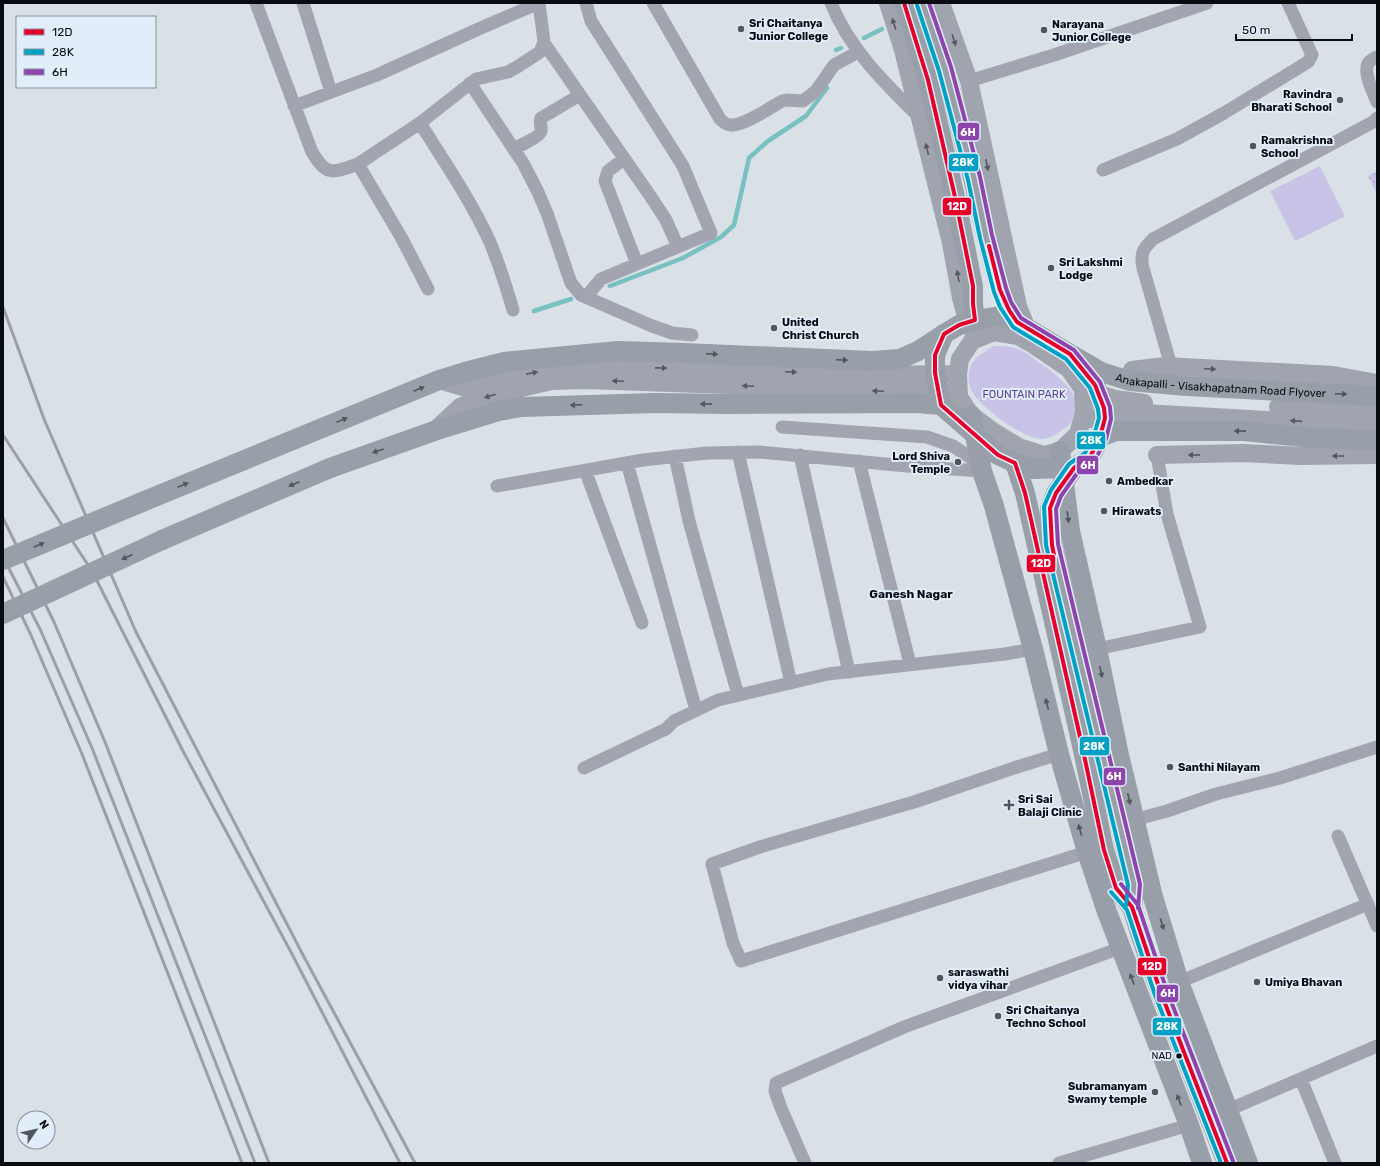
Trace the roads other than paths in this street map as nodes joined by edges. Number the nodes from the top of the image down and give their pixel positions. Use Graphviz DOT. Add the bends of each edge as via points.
graph roads {
  1 [pos="256,3"];
  2 [pos="303,3"];
  3 [pos="539,3"];
  4 [pos="586,3"];
  5 [pos="653,3"];
  6 [pos="831,3"];
  7 [pos="888,3"];
  8 [pos="904,3"];
  9 [pos="923,3"];
  10 [pos="940,3"];
  11 [pos="1207,3"];
  12 [pos="1288,3"];
  13 [pos="544,43"];
  14 [pos="858,52"];
  15 [pos="1377,57"];
  16 [pos="969,81"];
  17 [pos="470,83"];
  18 [pos="331,92"];
  19 [pos="580,95"];
  20 [pos="1377,102"];
  21 [pos="294,106"];
  22 [pos="919,117"];
  23 [pos="1377,118"];
  24 [pos="420,123"];
  25 [pos="514,149"];
  26 [pos="624,159"];
  27 [pos="358,164"];
  28 [pos="1103,170"];
  29 [pos="678,247"];
  30 [pos="637,264"];
  31 [pos="428,289"];
  32 [pos="586,297"];
  33 [pos="513,310"];
  34 [pos="976,320"];
  35 [pos="1017,322"];
  36 [pos="944,334"];
  37 [pos="692,335"];
  38 [pos="972,341"];
  39 [pos="1034,345"];
  40 [pos="1070,354"];
  41 [pos="1171,366"];
  42 [pos="1132,370"];
  43 [pos="958,374"];
  44 [pos="439,380"];
  45 [pos="1377,383"];
  46 [pos="1083,389"];
  47 [pos="959,393"];
  48 [pos="1377,396"];
  49 [pos="941,405"];
  50 [pos="1377,412"];
  51 [pos="971,415"];
  52 [pos="1082,422"];
  53 [pos="1377,426"];
  54 [pos="782,427"];
  55 [pos="424,435"];
  56 [pos="1100,438"];
  57 [pos="1377,440"];
  58 [pos="1060,451"];
  59 [pos="738,452"];
  60 [pos="800,455"];
  61 [pos="1157,455"];
  62 [pos="1377,455"];
  63 [pos="675,456"];
  64 [pos="859,461"];
  65 [pos="626,463"];
  66 [pos="1015,463"];
  67 [pos="1074,468"];
  68 [pos="585,470"];
  69 [pos="982,471"];
  70 [pos="497,486"];
  71 [pos="3,560"];
  72 [pos="3,614"];
  73 [pos="642,623"];
  74 [pos="1033,649"];
  75 [pos="1097,649"];
  76 [pos="910,664"];
  77 [pos="849,672"];
  78 [pos="790,683"];
  79 [pos="738,695"];
  80 [pos="696,710"];
  81 [pos="1377,747"];
  82 [pos="1059,754"];
  83 [pos="584,768"];
  84 [pos="1134,820"];
  85 [pos="1338,836"];
  86 [pos="1095,851"];
  87 [pos="1125,887"];
  88 [pos="1368,904"];
  89 [pos="1377,926"];
  90 [pos="1120,948"];
  91 [pos="1179,982"];
  92 [pos="1377,1046"];
  93 [pos="1301,1078"];
  94 [pos="1228,1110"];
  95 [pos="1189,1125"];
  96 [pos="806,1163"];
  97 [pos="1059,1163"];
  98 [pos="1202,1163"];
  99 [pos="1227,1163"];
  100 [pos="1248,1163"];
  101 [pos="1335,1163"];
  1 -- 21 [label="street"];
  2 -- 18 [label="street"];
  3 -- 13 [label="street"];
  3 -- 18 [label="street" via="377,76"];
  4 -- 29 [label="street" via="591,21 682,166 711,233"];
  5 -- 14 [label="street" via="724,124 746,122 782,101 803,101 816,91 834,65"];
  6 -- 14 [label="street"];
  22 -- 7 [label="street, one-way" via="903,50"];
  8 -- 34 [label="main road" via="928,80 955,197 973,286"];
  9 -- 35 [label="main road" via="946,69 1000,290"];
  10 -- 16 [label="street, one-way"];
  11 -- 16 [label="street"];
  12 -- 28 [label="street" via="1312,55 1308,62 1177,139"];
  13 -- 17 [label="street" via="540,52 518,67"];
  13 -- 19 [label="street"];
  14 -- 22 [label="street"];
  15 -- 20 [label="street" via="1370,60 1366,68"];
  16 -- 39 [label="street, one-way" via="1018,306"];
  17 -- 24 [label="street"];
  17 -- 25 [label="street"];
  18 -- 21 [label="street"];
  19 -- 25 [label="street" via="541,118 539,135"];
  19 -- 26 [label="street"];
  21 -- 27 [label="street" via="320,166 335,172"];
  38 -- 22 [label="street, one-way" via="951,243"];
  23 -- 41 [label="street" via="1153,239 1144,248 1141,257 1143,268"];
  24 -- 27 [label="street"];
  24 -- 33 [label="street" via="469,203 488,240 502,271"];
  25 -- 32 [label="street" via="537,190 571,283"];
  26 -- 29 [label="street" via="666,220"];
  26 -- 30 [label="street" via="608,171 605,181"];
  27 -- 31 [label="street"];
  29 -- 30 [label="street"];
  30 -- 32 [label="street" via="601,279"];
  32 -- 37 [label="street" via="672,333"];
  34 -- 35 [label="main road" via="1000,316"];
  34 -- 36 [label="main road, bridge" via="959,325"];
  35 -- 40 [label="main road, Anakapalli - Visakhapatnam Road Flyover, bridge"];
  44 -- 36 [label="main road, one-way" via="504,362 618,351 872,361 900,359"];
  36 -- 49 [label="main road, bridge" via="935,355 935,373"];
  38 -- 39 [label="street" via="994,332 1018,336"];
  38 -- 43 [label="street" via="960,359"];
  39 -- 46 [label="street" via="1069,369"];
  40 -- 48 [label="main road, Anakapalli - Visakhapatnam Road Flyover, one-way" via="1101,372 1130,381"];
  40 -- 56 [label="main road, bridge" via="1095,385 1104,408 1105,418"];
  41 -- 42 [label="street"];
  41 -- 45 [label="street, one-way" via="1333,375"];
  44 -- 43 [label="street, one-way" via="462,387 570,367"];
  43 -- 47 [label="street"];
  71 -- 44 [label="main road, one-way, bridge"];
  46 -- 50 [label="street" via="1115,399 1145,403"];
  46 -- 52 [label="street"];
  47 -- 51 [label="street"];
  47 -- 55 [label="street, one-way" via="586,380 552,381 491,396 460,408"];
  49 -- 55 [label="main road, one-way" via="654,402 551,405 499,411"];
  49 -- 66 [label="main road, bridge" via="998,455"];
  51 -- 58 [label="street" via="1020,447 1044,455"];
  51 -- 69 [label="main road"];
  53 -- 52 [label="street, one-way" via="1126,412"];
  52 -- 58 [label="street" via="1078,434"];
  54 -- 69 [label="street" via="928,437 953,446 974,460"];
  55 -- 72 [label="main road, one-way, bridge" via="330,468 162,540"];
  57 -- 56 [label="main road, one-way" via="1313,438 1244,431 1116,431"];
  56 -- 67 [label="main road" via="1090,457"];
  58 -- 75 [label="main road, one-way" via="1070,531"];
  59 -- 60 [label="street"];
  59 -- 63 [label="street"];
  59 -- 78 [label="street"];
  60 -- 64 [label="street"];
  60 -- 77 [label="street"];
  62 -- 61 [label="street, one-way"];
  61 -- 75 [label="street" via="1167,514 1200,627"];
  63 -- 65 [label="street"];
  63 -- 79 [label="street" via="689,521"];
  64 -- 69 [label="street"];
  64 -- 76 [label="street"];
  65 -- 68 [label="street"];
  65 -- 80 [label="street"];
  66 -- 67 [label="main road, bridge" via="1032,469"];
  66 -- 86 [label="main road" via="1025,493 1083,750"];
  67 -- 87 [label="main road, bridge" via="1056,493 1050,508 1052,545 1125,845"];
  68 -- 70 [label="street"];
  68 -- 73 [label="street"];
  69 -- 74 [label="main road"];
  74 -- 76 [label="street"];
  82 -- 74 [label="main road, one-way"];
  75 -- 84 [label="main road, one-way"];
  76 -- 77 [label="street"];
  77 -- 78 [label="street"];
  78 -- 79 [label="street"];
  79 -- 80 [label="street" via="718,700"];
  80 -- 83 [label="street" via="666,728"];
  81 -- 84 [label="street"];
  86 -- 82 [label="main road, one-way"];
  82 -- 86 [label="street" via="712,864 733,943 741,961"];
  84 -- 91 [label="main road, one-way" via="1153,897"];
  85 -- 88 [label="street"];
  86 -- 87 [label="main road"];
  86 -- 90 [label="main road"];
  87 -- 99 [label="main road" via="1164,1000"];
  88 -- 89 [label="street"];
  88 -- 91 [label="street"];
  95 -- 90 [label="main road, one-way"];
  90 -- 96 [label="street" via="904,1027 776,1083 775,1091 781,1108"];
  91 -- 94 [label="main road"];
  92 -- 93 [label="street"];
  93 -- 94 [label="street"];
  93 -- 101 [label="street"];
  94 -- 100 [label="main road"];
  95 -- 97 [label="street"];
  95 -- 98 [label="main road"];
}
